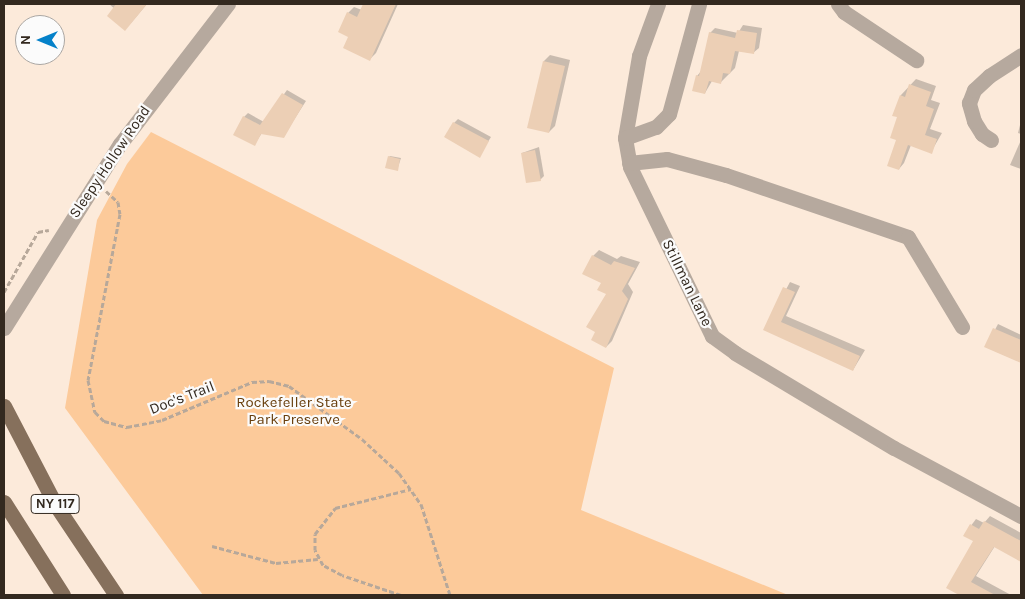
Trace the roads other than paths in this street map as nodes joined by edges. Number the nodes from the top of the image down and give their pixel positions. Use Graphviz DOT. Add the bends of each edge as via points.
graph roads {
  1 [pos="228,4"];
  2 [pos="658,4"];
  3 [pos="699,4"];
  4 [pos="838,4"];
  5 [pos="1021,55"];
  6 [pos="916,60"];
  7 [pos="624,138"];
  8 [pos="991,140"];
  9 [pos="629,163"];
  10 [pos="962,327"];
  11 [pos="4,328"];
  12 [pos="4,406"];
  13 [pos="4,502"];
  14 [pos="1021,516"];
  15 [pos="63,595"];
  16 [pos="116,595"];
  1 -- 11 [label="street, Sleepy Hollow Road" via="157,93 59,236"];
  2 -- 7 [label="street, Stillman Lane" via="639,56"];
  3 -- 7 [label="street" via="670,114 656,127"];
  4 -- 6 [label="street" via="844,12"];
  5 -- 8 [label="street" via="989,76 974,90 969,103 974,121 982,134"];
  7 -- 9 [label="street, Stillman Lane"];
  9 -- 10 [label="street" via="654,158 675,161 735,178 908,238"];
  9 -- 14 [label="street, Stillman Lane" via="712,336 894,448"];
  12 -- 16 [label="main road, NY 117" via="55,504"];
  13 -- 15 [label="main road, NY 117"];
}
